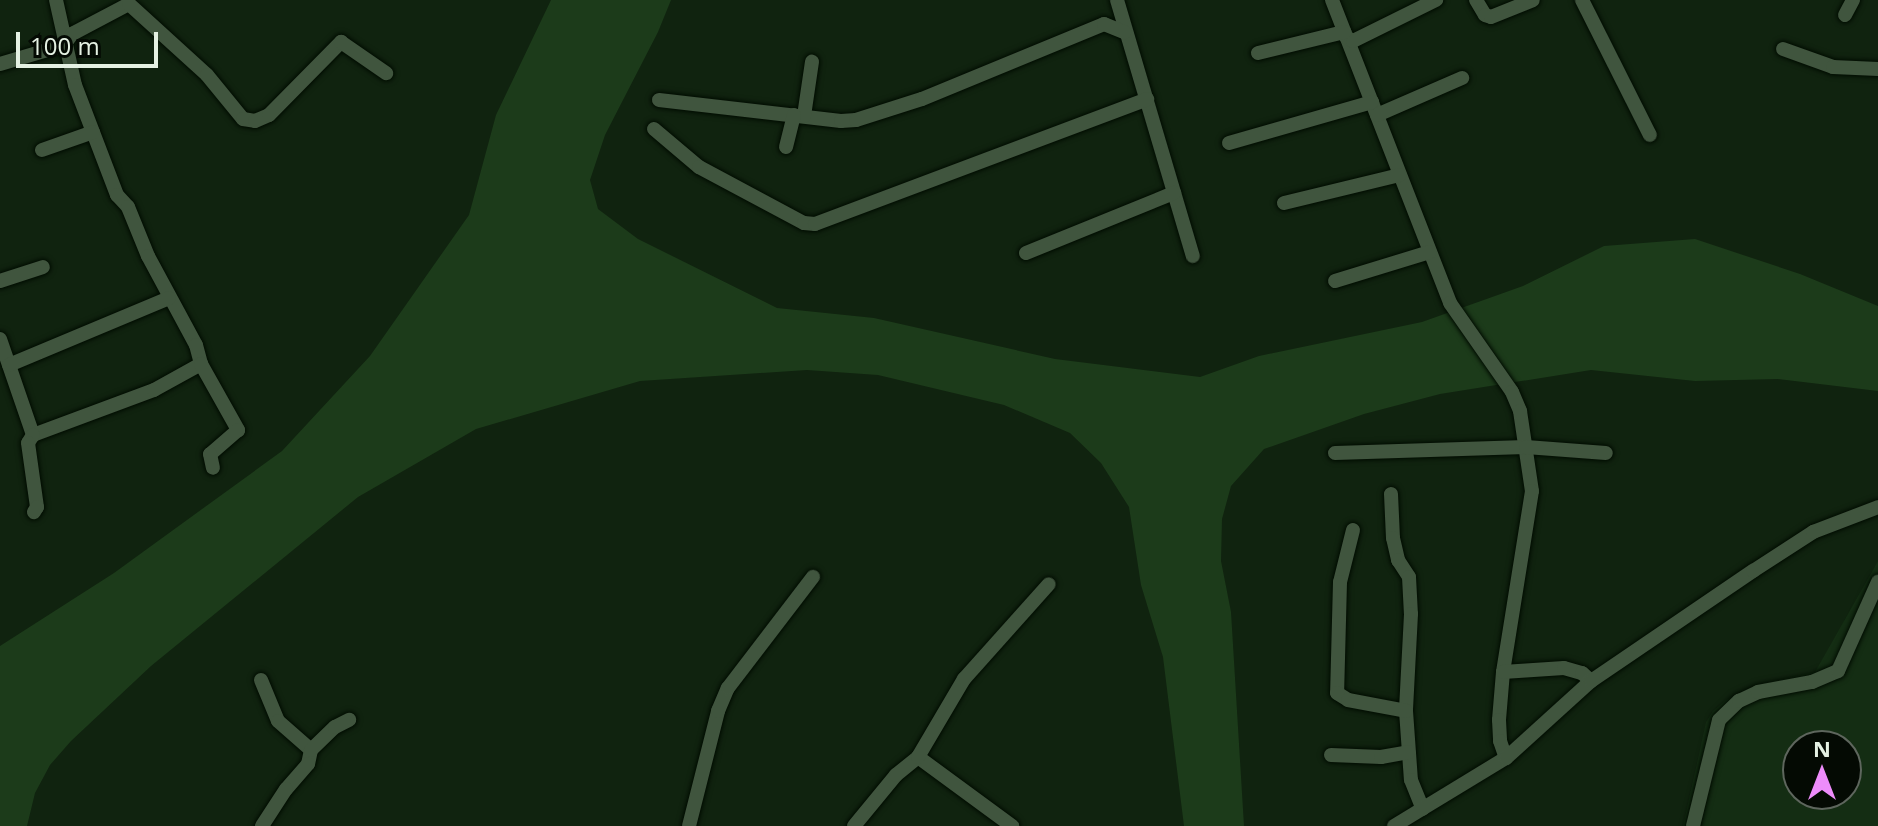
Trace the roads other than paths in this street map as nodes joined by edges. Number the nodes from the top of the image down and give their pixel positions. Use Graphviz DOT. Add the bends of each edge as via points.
graph roads {
  1 [pos="56,0"];
  2 [pos="1117,0"];
  3 [pos="1332,0"];
  4 [pos="1436,0"];
  5 [pos="1476,0"];
  6 [pos="1533,0"];
  7 [pos="1582,0"];
  8 [pos="1853,0"];
  9 [pos="1845,15"];
  10 [pos="1124,32"];
  11 [pos="1345,34"];
  12 [pos="64,45"];
  13 [pos="1783,49"];
  14 [pos="1258,53"];
  15 [pos="812,62"];
  16 [pos="0,64"];
  17 [pos="1878,69"];
  18 [pos="386,73"];
  19 [pos="1462,78"];
  20 [pos="1147,99"];
  21 [pos="659,100"];
  22 [pos="1374,109"];
  23 [pos="799,115"];
  24 [pos="654,129"];
  25 [pos="93,132"];
  26 [pos="1650,135"];
  27 [pos="1229,143"];
  28 [pos="786,147"];
  29 [pos="42,150"];
  30 [pos="1400,175"];
  31 [pos="1174,193"];
  32 [pos="1284,203"];
  33 [pos="1430,252"];
  34 [pos="1026,253"];
  35 [pos="1193,256"];
  36 [pos="43,267"];
  37 [pos="0,281"];
  38 [pos="1335,281"];
  39 [pos="169,298"];
  40 [pos="0,339"];
  41 [pos="201,364"];
  42 [pos="9,365"];
  43 [pos="33,435"];
  44 [pos="1526,447"];
  45 [pos="1335,453"];
  46 [pos="1606,453"];
  47 [pos="213,468"];
  48 [pos="1391,494"];
  49 [pos="1878,507"];
  50 [pos="34,512"];
  51 [pos="1353,530"];
  52 [pos="813,577"];
  53 [pos="1878,582"];
  54 [pos="1049,584"];
  55 [pos="1503,672"];
  56 [pos="261,680"];
  57 [pos="1591,681"];
  58 [pos="1406,711"];
  59 [pos="349,720"];
  60 [pos="311,750"];
  61 [pos="1409,752"];
  62 [pos="1331,755"];
  63 [pos="918,757"];
  64 [pos="1506,758"];
  65 [pos="1423,809"];
  66 [pos="1404,823"];
  67 [pos="262,826"];
  68 [pos="689,826"];
  69 [pos="854,826"];
  70 [pos="1012,826"];
  71 [pos="1693,826"];
  1 -- 12 [label="street"];
  2 -- 10 [label="street"];
  3 -- 11 [label="street"];
  4 -- 11 [label="street" via="1353,41"];
  5 -- 6 [label="street" via="1488,17"];
  7 -- 26 [label="street"];
  8 -- 9 [label="street"];
  10 -- 20 [label="street"];
  10 -- 23 [label="street" via="1104,24 922,99 856,120"];
  11 -- 14 [label="street"];
  11 -- 22 [label="street"];
  12 -- 16 [label="street"];
  12 -- 18 [label="street" via="72,34 129,4 207,75 243,119 255,121 269,115 341,42"];
  12 -- 25 [label="street"];
  13 -- 17 [label="street" via="1833,67"];
  15 -- 23 [label="street"];
  19 -- 22 [label="street"];
  20 -- 24 [label="street" via="815,224 699,167"];
  20 -- 31 [label="street"];
  21 -- 23 [label="street"];
  22 -- 27 [label="street"];
  22 -- 30 [label="street"];
  23 -- 28 [label="street"];
  25 -- 29 [label="street"];
  25 -- 39 [label="street" via="117,195 128,207"];
  30 -- 32 [label="street"];
  30 -- 33 [label="street"];
  31 -- 34 [label="street"];
  31 -- 35 [label="street"];
  33 -- 38 [label="street"];
  33 -- 44 [label="street" via="1450,303 1512,392"];
  36 -- 37 [label="street"];
  39 -- 41 [label="street"];
  39 -- 42 [label="street"];
  40 -- 42 [label="street"];
  41 -- 43 [label="street" via="154,390"];
  41 -- 47 [label="street" via="238,430 210,454"];
  42 -- 43 [label="street"];
  43 -- 50 [label="street" via="28,443"];
  44 -- 45 [label="street"];
  44 -- 46 [label="street"];
  44 -- 55 [label="street" via="1532,491"];
  48 -- 58 [label="street" via="1393,538 1409,577"];
  49 -- 57 [label="street" via="1813,532"];
  51 -- 58 [label="street" via="1340,582 1337,693"];
  52 -- 68 [label="street" via="728,688"];
  53 -- 71 [label="street" via="1838,671 1812,682 1758,692 1719,720"];
  54 -- 63 [label="street" via="964,679"];
  55 -- 57 [label="street" via="1564,668"];
  55 -- 64 [label="street" via="1499,720"];
  56 -- 60 [label="street" via="278,721"];
  57 -- 64 [label="street"];
  58 -- 61 [label="street"];
  59 -- 60 [label="street"];
  60 -- 67 [label="street" via="308,764"];
  61 -- 62 [label="street"];
  61 -- 65 [label="street" via="1414,792"];
  63 -- 69 [label="street"];
  63 -- 70 [label="street"];
  64 -- 65 [label="street"];
  65 -- 66 [label="street"];
}
